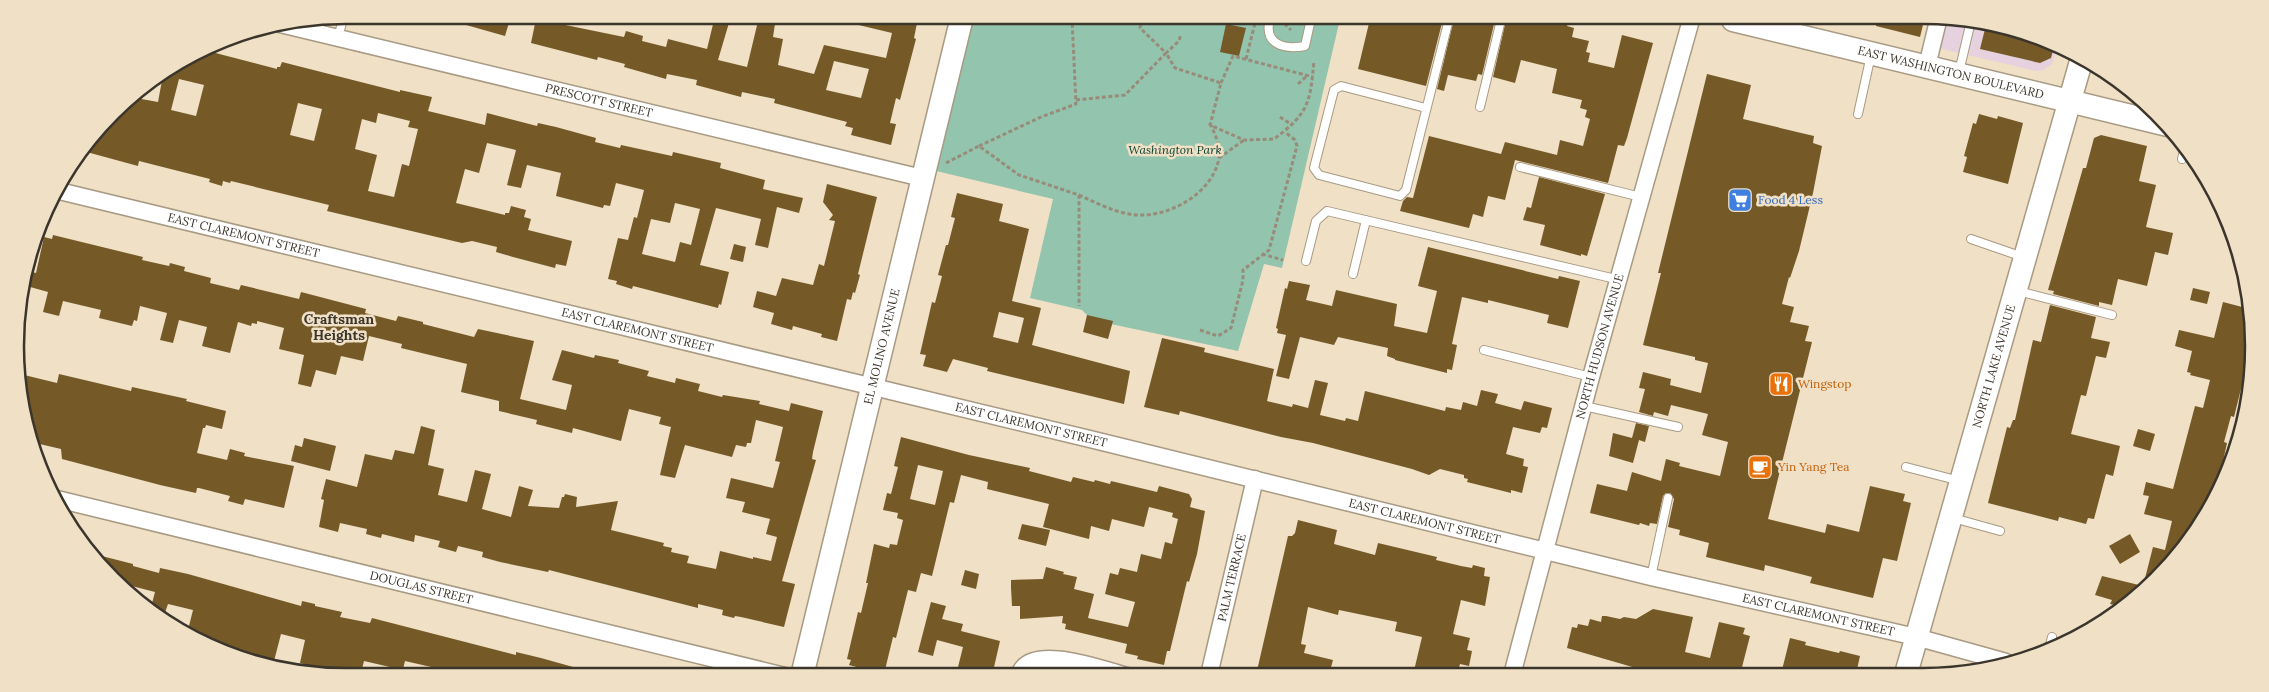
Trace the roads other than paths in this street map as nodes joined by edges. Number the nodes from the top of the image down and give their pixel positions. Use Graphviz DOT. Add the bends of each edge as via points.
graph roads {
  1 [pos="342,24"];
  2 [pos="960,24"];
  3 [pos="1269,24"];
  4 [pos="1310,24"];
  5 [pos="1448,24"];
  6 [pos="1500,24"];
  7 [pos="1690,24"];
  8 [pos="1761,24"];
  9 [pos="1937,24"];
  10 [pos="297,28"];
  11 [pos="1969,28"];
  12 [pos="338,38"];
  13 [pos="1872,53"];
  14 [pos="2080,65"];
  15 [pos="1927,66"];
  16 [pos="1958,74"];
  17 [pos="2070,100"];
  18 [pos="1426,108"];
  19 [pos="1480,108"];
  20 [pos="2141,109"];
  21 [pos="1858,114"];
  22 [pos="2183,155"];
  23 [pos="2182,159"];
  24 [pos="1520,167"];
  25 [pos="922,178"];
  26 [pos="63,192"];
  27 [pos="1642,197"];
  28 [pos="1366,220"];
  29 [pos="1971,239"];
  30 [pos="2025,257"];
  31 [pos="1306,261"];
  32 [pos="1353,274"];
  33 [pos="1620,280"];
  34 [pos="2016,290"];
  35 [pos="2112,315"];
  36 [pos="1484,350"];
  37 [pos="1591,377"];
  38 [pos="873,387"];
  39 [pos="1584,406"];
  40 [pos="1678,427"];
  41 [pos="1906,467"];
  42 [pos="1255,479"];
  43 [pos="1961,481"];
  44 [pos="1668,498"];
  45 [pos="63,501"];
  46 [pos="1951,517"];
  47 [pos="2000,531"];
  48 [pos="1546,551"];
  49 [pos="1651,577"];
  50 [pos="1916,637"];
  51 [pos="2052,637"];
  52 [pos="2051,642"];
  53 [pos="1997,659"];
  54 [pos="752,668"];
  55 [pos="804,668"];
  56 [pos="1025,668"];
  57 [pos="1095,668"];
  58 [pos="1211,668"];
  59 [pos="1514,668"];
  60 [pos="1908,668"];
  1 -- 12 [label="lane"];
  2 -- 25 [label="main road, EL MOLINO AVENUE"];
  3 -- 4 [label="lane" via="1270,38 1279,45 1297,48 1305,46"];
  5 -- 18 [label="lane"];
  6 -- 19 [label="lane"];
  7 -- 27 [label="street, NORTH HUDSON AVENUE"];
  8 -- 13 [label="main road, EAST WASHINGTON BOULEVARD"];
  9 -- 15 [label="street"];
  10 -- 12 [label="street, PRESCOTT STREET"];
  11 -- 16 [label="lane"];
  12 -- 25 [label="street, PRESCOTT STREET"];
  13 -- 15 [label="main road, EAST WASHINGTON BOULEVARD"];
  13 -- 21 [label="lane"];
  14 -- 17 [label="main road, NORTH LAKE AVENUE"];
  15 -- 16 [label="main road, EAST WASHINGTON BOULEVARD"];
  16 -- 17 [label="main road, EAST WASHINGTON BOULEVARD"];
  17 -- 20 [label="main road, EAST WASHINGTON BOULEVARD"];
  17 -- 30 [label="main road, NORTH LAKE AVENUE"];
  18 -- 18 [label="lane" via="1406,190 1400,196 1319,175 1314,168 1334,90 1341,86"];
  22 -- 23 [label="lane"];
  24 -- 27 [label="lane"];
  25 -- 38 [label="main road, EL MOLINO AVENUE"];
  26 -- 38 [label="street, EAST CLAREMONT STREET"];
  27 -- 33 [label="street, NORTH HUDSON AVENUE"];
  28 -- 31 [label="lane" via="1327,211 1316,221"];
  28 -- 32 [label="lane"];
  28 -- 33 [label="lane"];
  29 -- 30 [label="lane"];
  30 -- 34 [label="main road, NORTH LAKE AVENUE"];
  33 -- 37 [label="street, NORTH HUDSON AVENUE"];
  34 -- 35 [label="lane"];
  34 -- 43 [label="main road, NORTH LAKE AVENUE"];
  36 -- 37 [label="lane"];
  37 -- 39 [label="street, NORTH HUDSON AVENUE"];
  38 -- 42 [label="street, EAST CLAREMONT STREET"];
  38 -- 55 [label="main road, EL MOLINO AVENUE"];
  39 -- 40 [label="lane"];
  39 -- 48 [label="street, NORTH HUDSON AVENUE"];
  41 -- 43 [label="lane"];
  42 -- 48 [label="street, EAST CLAREMONT STREET"];
  42 -- 58 [label="street, PALM TERRACE"];
  43 -- 46 [label="main road, NORTH LAKE AVENUE"];
  44 -- 49 [label="lane"];
  45 -- 54 [label="street, DOUGLAS STREET"];
  46 -- 47 [label="lane"];
  46 -- 50 [label="main road, NORTH LAKE AVENUE"];
  48 -- 49 [label="street, EAST CLAREMONT STREET"];
  48 -- 59 [label="street, NORTH HUDSON AVENUE"];
  49 -- 50 [label="street, EAST CLAREMONT STREET"];
  50 -- 53 [label="street, EAST CLAREMONT STREET"];
  50 -- 60 [label="main road, NORTH LAKE AVENUE"];
  51 -- 52 [label="lane"];
  56 -- 57 [label="street" via="1039,659 1056,658"];
}
